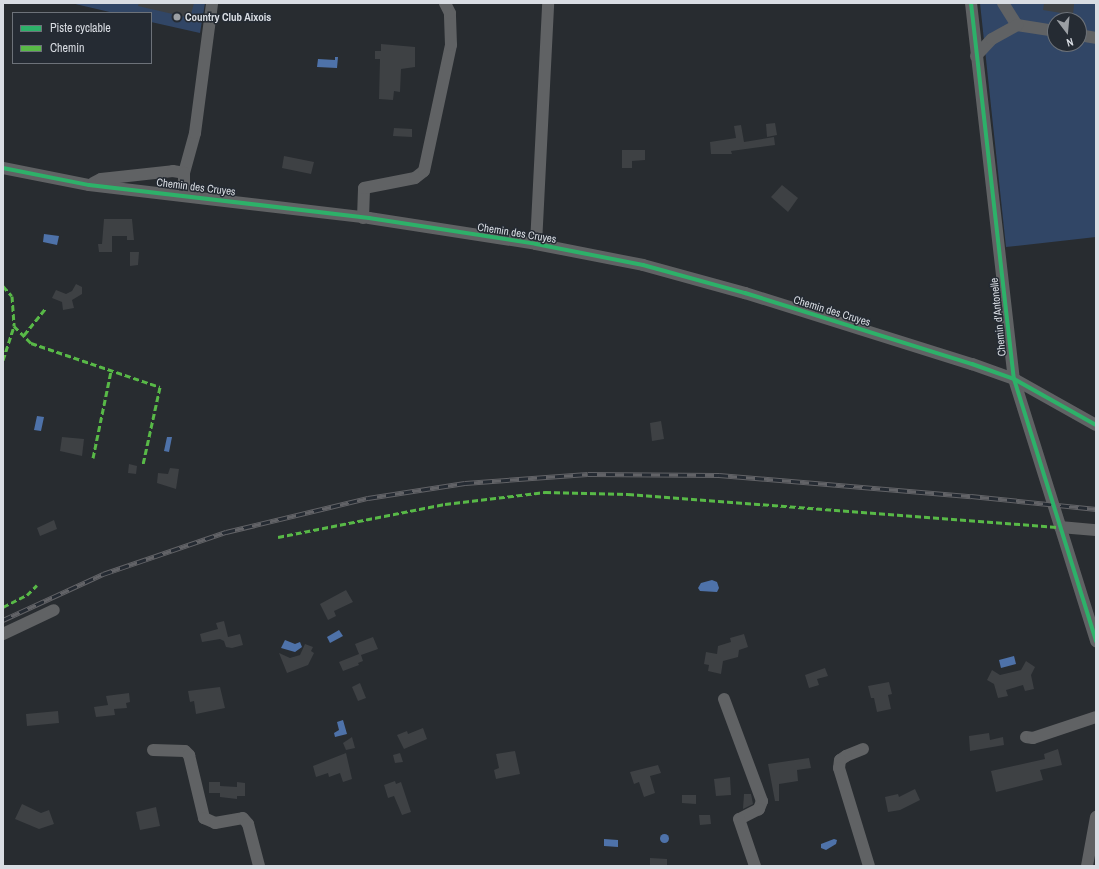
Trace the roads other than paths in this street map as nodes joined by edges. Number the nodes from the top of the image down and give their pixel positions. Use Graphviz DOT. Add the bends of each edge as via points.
graph roads {
  1 [pos="212,3"];
  2 [pos="445,3"];
  3 [pos="548,3"];
  4 [pos="971,3"];
  5 [pos="1003,3"];
  6 [pos="1017,25"];
  7 [pos="1047,30"];
  8 [pos="976,56"];
  9 [pos="3,168"];
  10 [pos="184,173"];
  11 [pos="89,185"];
  12 [pos="184,195"];
  13 [pos="363,218"];
  14 [pos="536,244"];
  15 [pos="1014,380"];
  16 [pos="1096,426"];
  17 [pos="1060,527"];
  18 [pos="1096,530"];
  19 [pos="54,610"];
  20 [pos="3,634"];
  21 [pos="1096,641"];
  22 [pos="724,699"];
  23 [pos="1096,717"];
  24 [pos="1026,737"];
  25 [pos="863,749"];
  26 [pos="154,750"];
  27 [pos="1096,817"];
  28 [pos="259,866"];
  29 [pos="755,866"];
  30 [pos="869,866"];
  31 [pos="1087,866"];
  1 -- 10 [label="street, Chemin des Cruyes" via="195,133"];
  2 -- 13 [label="street" via="450,13 451,44 424,171 415,178 364,188"];
  3 -- 14 [label="street"];
  4 -- 8 [label="street, Chemin d'Antonelle"];
  5 -- 6 [label="street"];
  6 -- 7 [label="street"];
  6 -- 8 [label="street" via="992,39"];
  8 -- 15 [label="street, Chemin d'Antonelle"];
  9 -- 11 [label="street, Chemin des Cruyes"];
  10 -- 11 [label="street, Chemin des Cruyes" via="163,170 101,179"];
  10 -- 12 [label="street, Chemin des Cruyes"];
  11 -- 12 [label="street, Chemin des Cruyes"];
  12 -- 13 [label="street, Chemin des Cruyes"];
  13 -- 14 [label="street, Chemin des Cruyes"];
  14 -- 15 [label="street, Chemin des Cruyes" via="643,265 745,293 972,364"];
  15 -- 16 [label="street, Chemin des Cruyes"];
  15 -- 17 [label="street, Chemin d'Antonelle"];
  17 -- 18 [label="street"];
  17 -- 21 [label="street, Chemin d'Antonelle"];
  19 -- 20 [label="street"];
  22 -- 29 [label="street" via="762,801 759,809 739,819"];
  23 -- 24 [label="street" via="1034,738"];
  25 -- 30 [label="street" via="840,760 839,768"];
  26 -- 28 [label="street" via="185,751 189,755 204,818 215,823 243,818 248,824"];
  27 -- 31 [label="street"];
}
